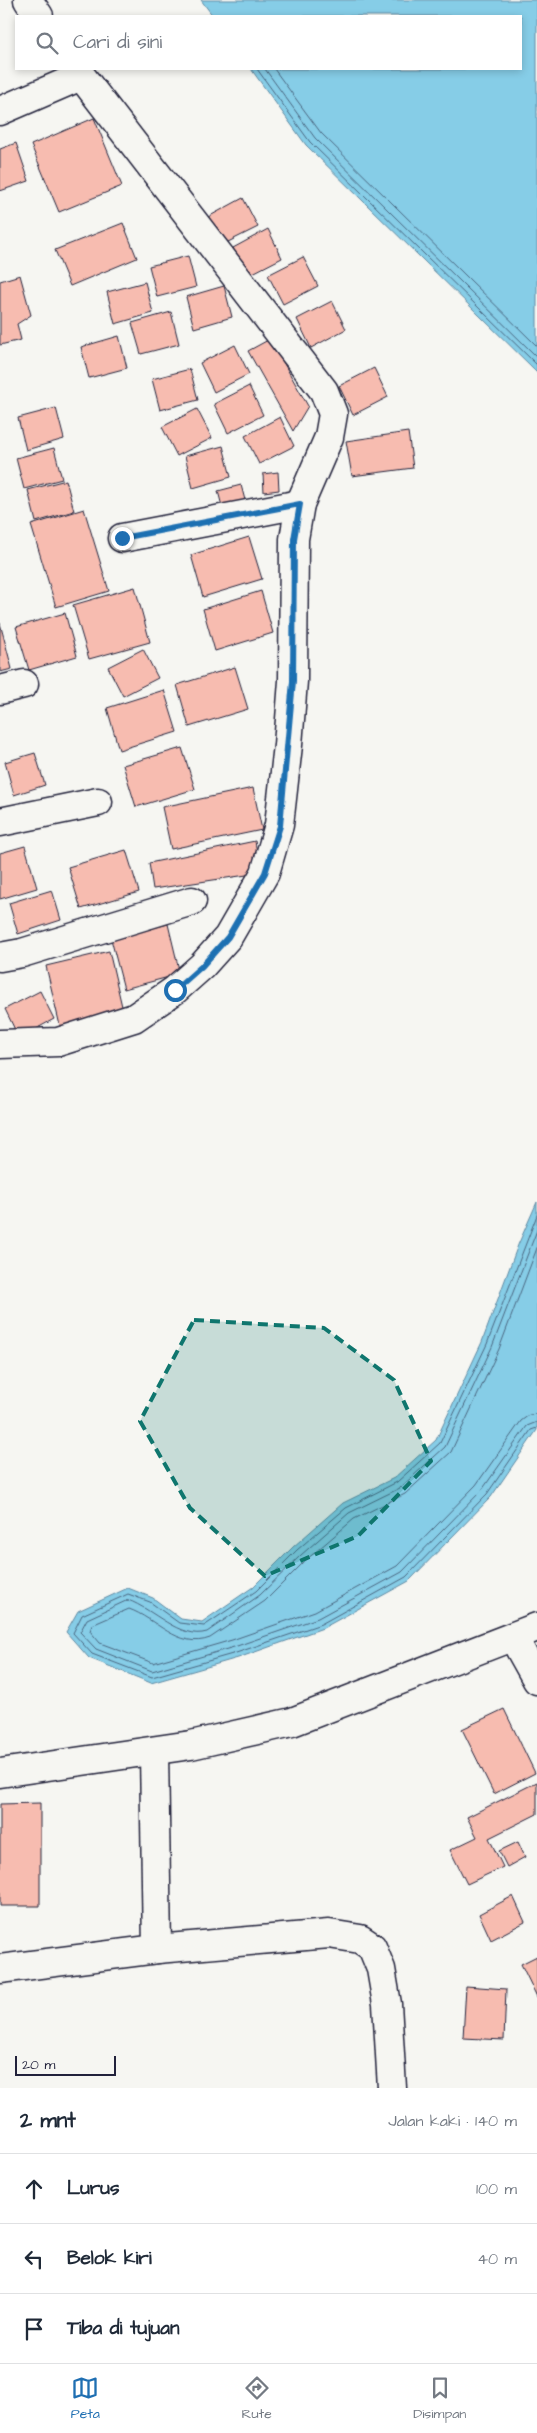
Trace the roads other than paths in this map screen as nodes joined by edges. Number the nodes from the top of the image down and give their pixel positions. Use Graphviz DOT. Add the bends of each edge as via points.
graph roads {
  1 [pos="28,0"];
  2 [pos="38,15"];
  3 [pos="78,72"];
  4 [pos="0,112"];
  5 [pos="300,504"];
  6 [pos="122,538"];
  7 [pos="98,802"];
  8 [pos="0,822"];
  9 [pos="192,902"];
  10 [pos="0,957"];
  11 [pos="0,1044"];
  12 [pos="525,1632"];
  13 [pos="537,1680"];
  14 [pos="154,1750"];
  15 [pos="0,1773"];
  16 [pos="158,1949"];
  17 [pos="0,1969"];
  18 [pos="392,2088"];
  1 -- 2 [label="street"];
  3 -- 4 [label="street"];
  3 -- 5 [label="street" via="324,391 332,414 329,436"];
  5 -- 6 [label="street"];
  5 -- 11 [label="street" via="294,539 293,681 288,745 280,826 265,873 228,937 202,966 175,990 134,1018 58,1042"];
  7 -- 8 [label="street"];
  9 -- 10 [label="street"];
  12 -- 13 [label="street"];
  12 -- 14 [label="street" via="292,1722 192,1745"];
  14 -- 15 [label="street"];
  14 -- 16 [label="street"];
  16 -- 17 [label="street"];
  16 -- 18 [label="street" via="329,1934 360,1939 372,1947 381,1969 387,2004"];
}
